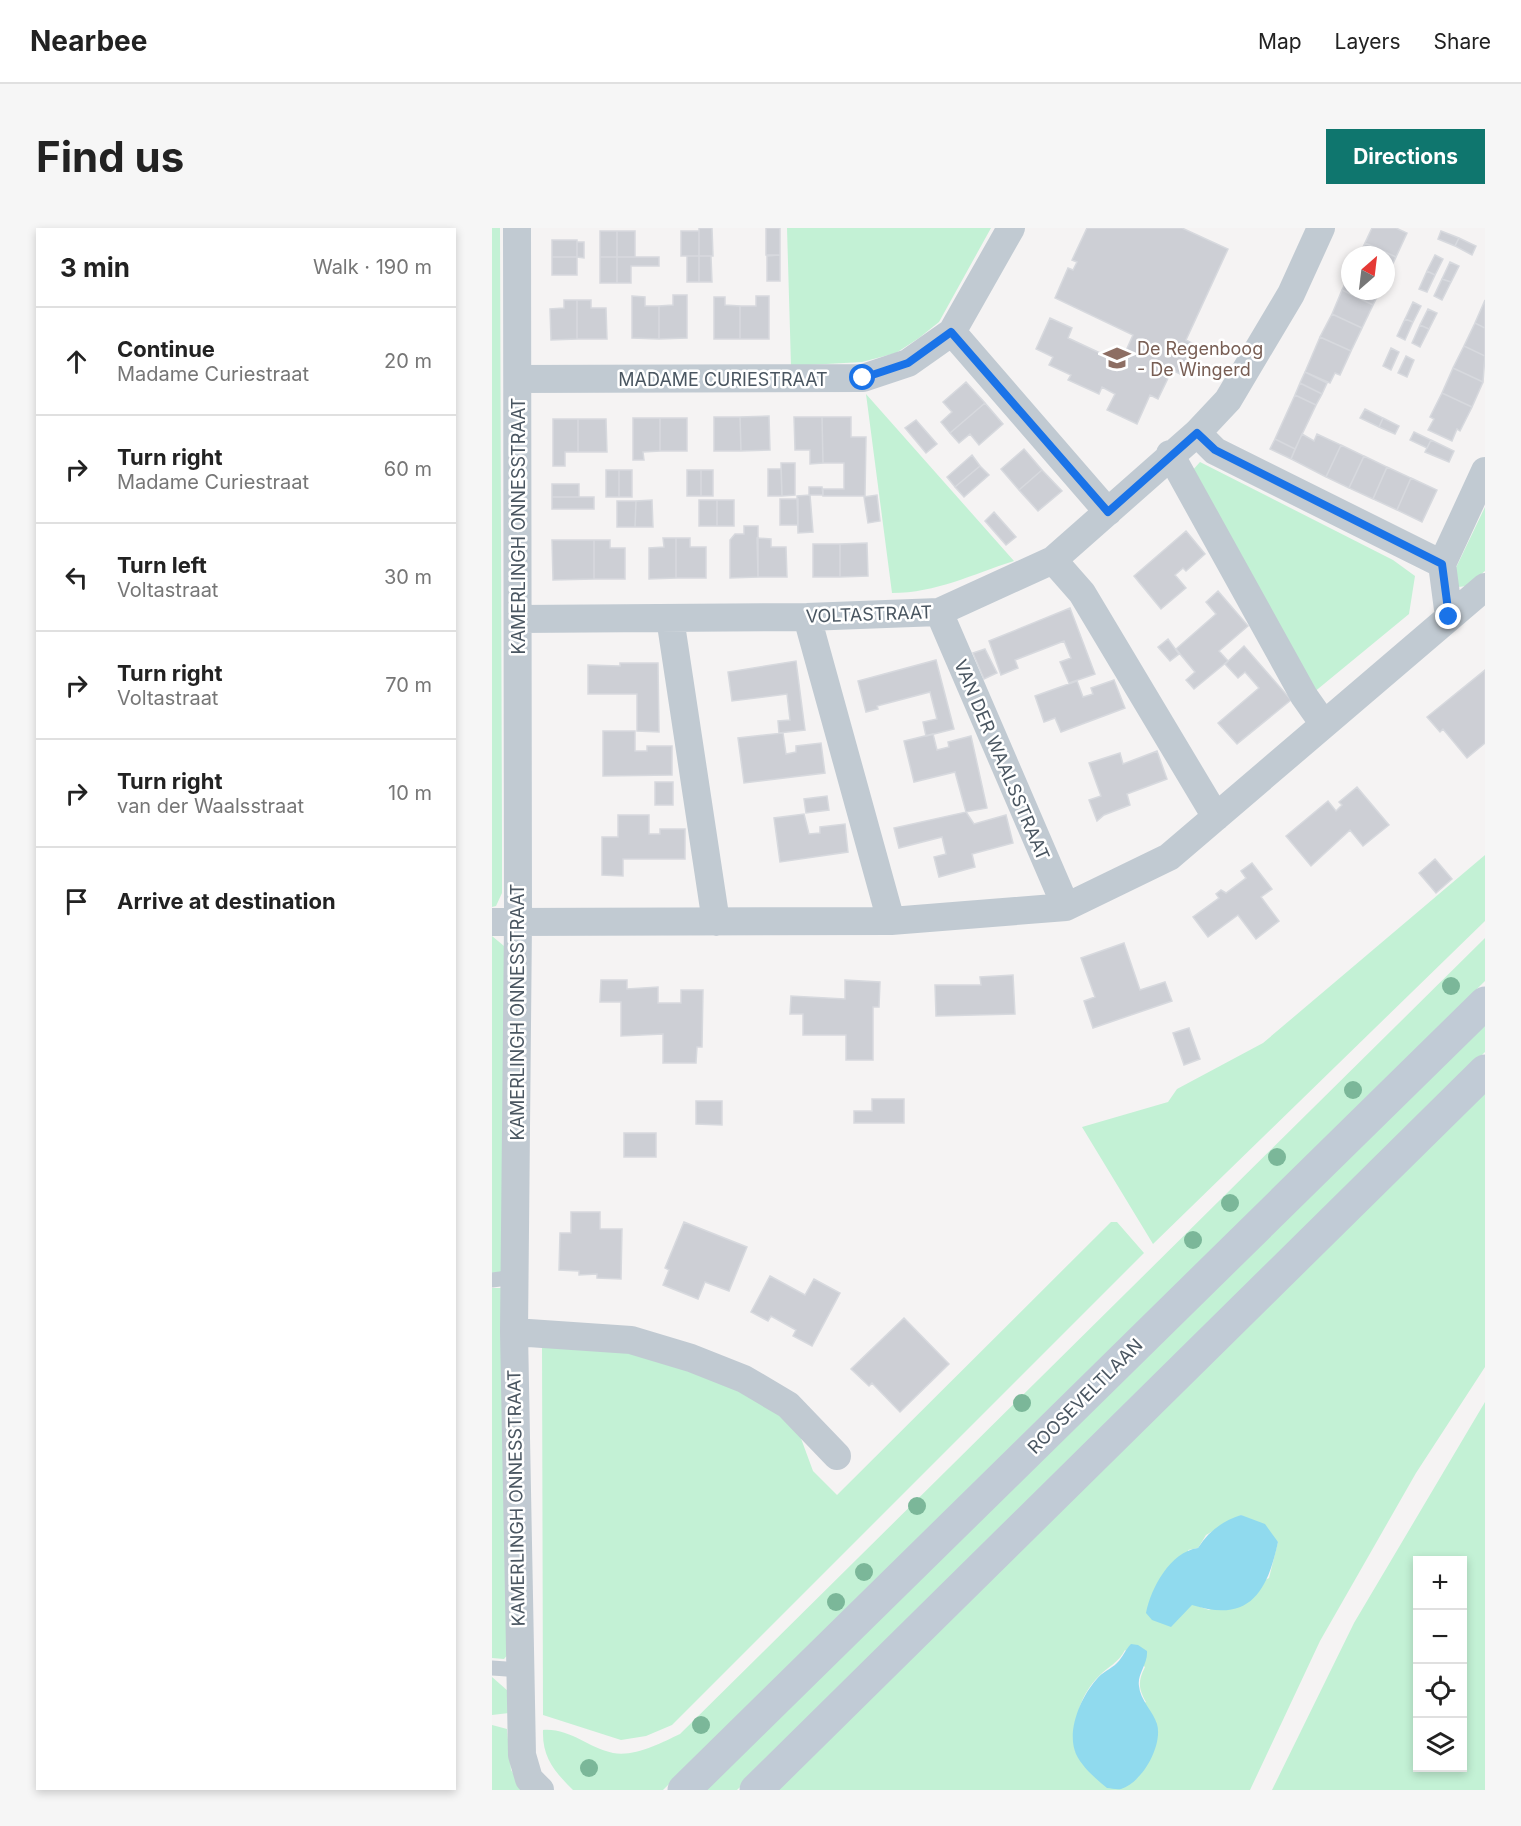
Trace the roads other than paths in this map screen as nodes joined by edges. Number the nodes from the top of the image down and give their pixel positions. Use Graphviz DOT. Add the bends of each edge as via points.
graph roads {
  1 [pos="517,228"];
  2 [pos="1011,228"];
  3 [pos="1316,229"];
  4 [pos="951,332"];
  5 [pos="518,379"];
  6 [pos="1197,433"];
  7 [pos="1170,454"];
  8 [pos="1485,471"];
  9 [pos="1108,512"];
  10 [pos="1053,560"];
  11 [pos="1442,564"];
  12 [pos="1485,587"];
  13 [pos="939,612"];
  14 [pos="807,617"];
  15 [pos="1449,617"];
  16 [pos="670,618"];
  17 [pos="518,619"];
  18 [pos="1323,723"];
  19 [pos="1216,817"];
  20 [pos="1066,907"];
  21 [pos="891,921"];
  22 [pos="505,922"];
  23 [pos="716,922"];
  24 [pos="1485,1003"];
  25 [pos="1485,1071"];
  26 [pos="503,1279"];
  27 [pos="514,1332"];
  28 [pos="837,1456"];
  29 [pos="506,1669"];
  30 [pos="540,1790"];
  31 [pos="684,1790"];
  32 [pos="756,1790"];
  1 -- 5 [label="street, KAMERLINGH ONNESSTRAAT"];
  2 -- 4 [label="street, MADAME CURIESTRAAT"];
  3 -- 6 [label="street, VOLTASTRAAT" via="1291,294 1259,349 1228,399"];
  4 -- 5 [label="street, MADAME CURIESTRAAT" via="908,363 863,378"];
  4 -- 9 [label="street"];
  5 -- 17 [label="street, KAMERLINGH ONNESSTRAAT"];
  6 -- 7 [label="street, VOLTASTRAAT"];
  6 -- 11 [label="street" via="1215,450"];
  7 -- 9 [label="street, VOLTASTRAAT"];
  7 -- 18 [label="street" via="1304,696"];
  8 -- 11 [label="street"];
  9 -- 10 [label="street, VOLTASTRAAT"];
  10 -- 13 [label="street, VOLTASTRAAT"];
  10 -- 19 [label="street" via="1082,593"];
  11 -- 15 [label="street"];
  12 -- 15 [label="street"];
  13 -- 14 [label="street, VOLTASTRAAT"];
  13 -- 20 [label="street, VAN DER WAALSSTRAAT"];
  14 -- 16 [label="street, VOLTASTRAAT"];
  14 -- 21 [label="street"];
  15 -- 18 [label="street"];
  16 -- 17 [label="street, VOLTASTRAAT"];
  16 -- 23 [label="street"];
  17 -- 22 [label="street, KAMERLINGH ONNESSTRAAT"];
  18 -- 19 [label="street"];
  19 -- 20 [label="street" via="1169,857"];
  20 -- 21 [label="street"];
  21 -- 23 [label="street"];
  22 -- 23 [label="street"];
  22 -- 26 [label="street, KAMERLINGH ONNESSTRAAT"];
  24 -- 31 [label="main road, ROOSEVELTLAAN"];
  25 -- 32 [label="main road"];
  26 -- 27 [label="street, KAMERLINGH ONNESSTRAAT"];
  27 -- 28 [label="street" via="630,1340 691,1358 744,1379 788,1405"];
  27 -- 29 [label="street, KAMERLINGH ONNESSTRAAT"];
  29 -- 30 [label="street, KAMERLINGH ONNESSTRAAT" via="522,1755 529,1779"];
}
